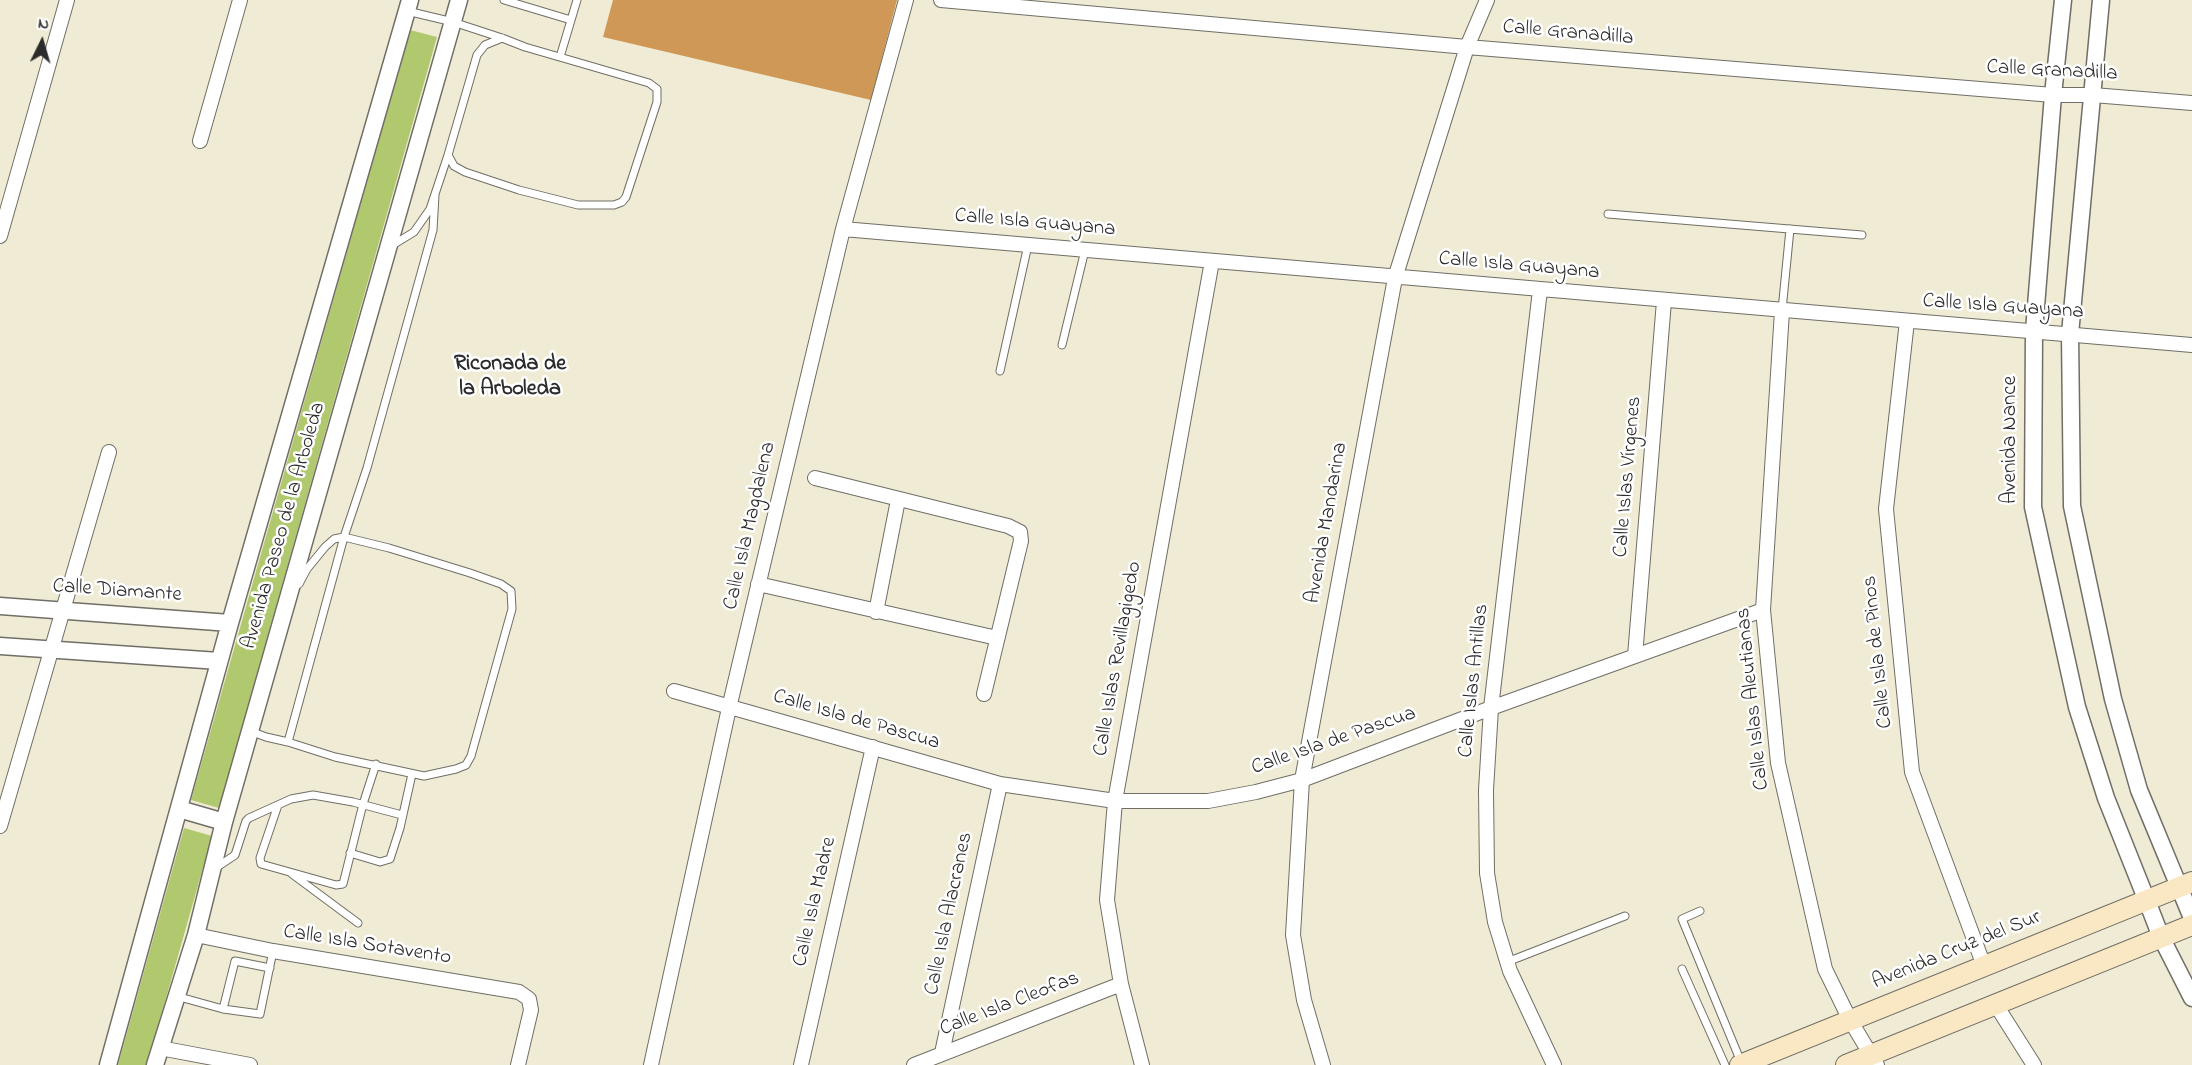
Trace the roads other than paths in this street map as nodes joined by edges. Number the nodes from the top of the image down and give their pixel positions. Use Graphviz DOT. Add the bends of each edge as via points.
graph roads {
  1 [pos="67,0"];
  2 [pos="240,0"];
  3 [pos="459,0"];
  4 [pos="504,0"];
  5 [pos="577,0"];
  6 [pos="906,0"];
  7 [pos="941,0"];
  8 [pos="1487,0"];
  9 [pos="2063,0"];
  10 [pos="2101,0"];
  11 [pos="408,6"];
  12 [pos="571,20"];
  13 [pos="453,22"];
  14 [pos="502,38"];
  15 [pos="1467,47"];
  16 [pos="560,57"];
  17 [pos="2053,95"];
  18 [pos="2093,95"];
  19 [pos="2192,103"];
  20 [pos="200,141"];
  21 [pos="448,155"];
  22 [pos="435,195"];
  23 [pos="1608,214"];
  24 [pos="843,229"];
  25 [pos="1790,229"];
  26 [pos="1862,235"];
  27 [pos="0,236"];
  28 [pos="1028,245"];
  29 [pos="388,248"];
  30 [pos="1085,250"];
  31 [pos="1212,261"];
  32 [pos="1395,278"];
  33 [pos="1540,290"];
  34 [pos="1664,301"];
  35 [pos="1782,311"];
  36 [pos="1906,321"];
  37 [pos="2034,331"];
  38 [pos="2070,334"];
  39 [pos="1062,345"];
  40 [pos="2192,345"];
  41 [pos="1000,371"];
  42 [pos="109,452"];
  43 [pos="815,478"];
  44 [pos="898,500"];
  45 [pos="344,537"];
  46 [pos="758,585"];
  47 [pos="0,606"];
  48 [pos="285,607"];
  49 [pos="1763,609"];
  50 [pos="62,610"];
  51 [pos="876,612"];
  52 [pos="230,623"];
  53 [pos="997,638"];
  54 [pos="0,646"];
  55 [pos="51,650"];
  56 [pos="1635,656"];
  57 [pos="219,661"];
  58 [pos="674,691"];
  59 [pos="984,694"];
  60 [pos="729,708"];
  61 [pos="1491,708"];
  62 [pos="250,731"];
  63 [pos="288,742"];
  64 [pos="873,747"];
  65 [pos="376,764"];
  66 [pos="412,774"];
  67 [pos="1302,780"];
  68 [pos="1000,784"];
  69 [pos="1115,801"];
  70 [pos="363,804"];
  71 [pos="278,805"];
  72 [pos="179,809"];
  73 [pos="402,814"];
  74 [pos="224,822"];
  75 [pos="0,826"];
  76 [pos="350,853"];
  77 [pos="287,871"];
  78 [pos="210,872"];
  79 [pos="2186,885"];
  80 [pos="2147,901"];
  81 [pos="1700,911"];
  82 [pos="1624,916"];
  83 [pos="2192,918"];
  84 [pos="358,923"];
  85 [pos="2192,925"];
  86 [pos="196,934"];
  87 [pos="2161,937"];
  88 [pos="273,951"];
  89 [pos="1507,962"];
  90 [pos="1984,966"];
  91 [pos="270,968"];
  92 [pos="1682,969"];
  93 [pos="1120,984"];
  94 [pos="176,996"];
  95 [pos="2192,998"];
  96 [pos="1996,1005"];
  97 [pos="223,1009"];
  98 [pos="1850,1020"];
  99 [pos="160,1048"];
  100 [pos="942,1053"];
  101 [pos="1874,1060"];
  102 [pos="108,1065"];
  103 [pos="156,1065"];
  104 [pos="250,1065"];
  105 [pos="518,1065"];
  106 [pos="651,1065"];
  107 [pos="801,1065"];
  108 [pos="914,1065"];
  109 [pos="1143,1065"];
  110 [pos="1323,1065"];
  111 [pos="1554,1065"];
  112 [pos="1725,1065"];
  113 [pos="1741,1065"];
  114 [pos="1846,1065"];
  115 [pos="2034,1065"];
  1 -- 27 [label="street"];
  2 -- 20 [label="street"];
  3 -- 13 [label="street, Avenida Paseo de la Arboleda"];
  4 -- 12 [label="lane"];
  5 -- 12 [label="lane"];
  6 -- 24 [label="street, Calle Isla Magdalena"];
  7 -- 15 [label="street, Calle Granadilla"];
  8 -- 15 [label="street, Avenida Mandarina"];
  9 -- 17 [label="street, Avenida Nance"];
  10 -- 18 [label="street"];
  11 -- 13 [label="lane"];
  11 -- 52 [label="street, Avenida Paseo de la Arboleda"];
  12 -- 16 [label="lane"];
  13 -- 14 [label="lane"];
  13 -- 29 [label="street, Avenida Paseo de la Arboleda"];
  14 -- 16 [label="lane"];
  14 -- 21 [label="lane" via="485,45 477,55"];
  15 -- 17 [label="street, Calle Granadilla"];
  15 -- 32 [label="street, Avenida Mandarina"];
  16 -- 21 [label="lane" via="649,83 657,89 657,102 622,202 578,205 519,190 465,172 454,166"];
  17 -- 18 [label="street, Calle Granadilla"];
  17 -- 37 [label="street, Avenida Nance"];
  18 -- 19 [label="street, Calle Granadilla"];
  18 -- 38 [label="street"];
  21 -- 22 [label="lane"];
  22 -- 29 [label="lane" via="414,232"];
  22 -- 45 [label="lane" via="433,230"];
  23 -- 25 [label="lane"];
  24 -- 28 [label="street, Calle Isla Guayana"];
  24 -- 46 [label="street, Calle Isla Magdalena"];
  25 -- 26 [label="lane"];
  25 -- 35 [label="lane"];
  28 -- 30 [label="street, Calle Isla Guayana"];
  28 -- 41 [label="lane"];
  29 -- 48 [label="street, Avenida Paseo de la Arboleda"];
  30 -- 31 [label="street, Calle Isla Guayana"];
  30 -- 39 [label="lane"];
  31 -- 32 [label="street, Calle Isla Guayana"];
  31 -- 69 [label="street, Calle Islas Revillagigedo"];
  32 -- 33 [label="street, Calle Isla Guayana"];
  32 -- 67 [label="street, Avenida Mandarina"];
  33 -- 34 [label="street, Calle Isla Guayana"];
  33 -- 61 [label="street, Calle Islas Antillas"];
  34 -- 35 [label="street, Calle Isla Guayana"];
  34 -- 56 [label="street, Calle Islas Vírgenes"];
  35 -- 36 [label="street, Calle Isla Guayana"];
  35 -- 49 [label="street, Calle Islas Aleutianas"];
  36 -- 37 [label="street, Calle Isla Guayana"];
  36 -- 90 [label="street, Calle Isla de Pinos" via="1886,509 1912,772"];
  37 -- 38 [label="street, Calle Isla Guayana"];
  37 -- 80 [label="street, Avenida Nance" via="2033,507 2077,707 2106,798"];
  38 -- 40 [label="street, Calle Isla Guayana"];
  38 -- 79 [label="street" via="2072,506 2113,699 2139,790"];
  42 -- 50 [label="street"];
  43 -- 44 [label="street"];
  44 -- 51 [label="street"];
  44 -- 53 [label="street" via="1020,532"];
  45 -- 48 [label="lane" via="334,540 307,569"];
  45 -- 63 [label="lane"];
  45 -- 66 [label="lane" via="470,573 512,591 512,609 469,761 456,770 424,776"];
  46 -- 51 [label="street"];
  46 -- 60 [label="street, Calle Isla Magdalena"];
  47 -- 50 [label="street, Calle Diamante"];
  48 -- 62 [label="street, Avenida Paseo de la Arboleda"];
  49 -- 56 [label="street, Calle Isla de Pascua"];
  49 -- 98 [label="street, Calle Islas Aleutianas" via="1778,763 1825,969"];
  50 -- 52 [label="street, Calle Diamante"];
  50 -- 55 [label="street"];
  51 -- 53 [label="street"];
  52 -- 57 [label="street, Avenida Paseo de la Arboleda"];
  53 -- 59 [label="street"];
  54 -- 55 [label="street"];
  55 -- 57 [label="street"];
  55 -- 75 [label="street"];
  56 -- 61 [label="street, Calle Isla de Pascua"];
  57 -- 72 [label="street, Avenida Paseo de la Arboleda"];
  58 -- 60 [label="street, Calle Isla de Pascua"];
  60 -- 64 [label="street, Calle Isla de Pascua"];
  60 -- 106 [label="street, Calle Isla Magdalena"];
  61 -- 67 [label="street, Calle Isla de Pascua"];
  61 -- 89 [label="street, Calle Islas Antillas" via="1486,790 1487,873"];
  62 -- 63 [label="lane"];
  62 -- 74 [label="street, Avenida Paseo de la Arboleda"];
  63 -- 65 [label="lane" via="335,757"];
  64 -- 68 [label="street, Calle Isla de Pascua"];
  64 -- 107 [label="street, Calle Isla Madre"];
  65 -- 66 [label="lane"];
  65 -- 70 [label="lane"];
  66 -- 73 [label="lane"];
  67 -- 69 [label="street, Calle Isla de Pascua" via="1208,801"];
  67 -- 110 [label="street, Avenida Mandarina" via="1293,935 1304,999"];
  68 -- 69 [label="street, Calle Isla de Pascua"];
  68 -- 100 [label="street, Calle Isla Alacranes"];
  69 -- 93 [label="street, Calle Islas Revillagigedo" via="1107,900"];
  70 -- 71 [label="lane" via="313,795"];
  70 -- 73 [label="lane"];
  70 -- 76 [label="lane"];
  71 -- 77 [label="lane" via="260,861 264,866"];
  71 -- 78 [label="lane" via="249,818 235,855"];
  72 -- 74 [label="street"];
  72 -- 102 [label="street, Avenida Paseo de la Arboleda"];
  73 -- 76 [label="lane" via="390,859 380,861"];
  74 -- 78 [label="street, Avenida Paseo de la Arboleda"];
  76 -- 77 [label="lane" via="343,884"];
  77 -- 84 [label="lane"];
  78 -- 86 [label="street, Avenida Paseo de la Arboleda"];
  79 -- 80 [label="main road, Avenida Cruz del Sur"];
  79 -- 83 [label="street"];
  80 -- 87 [label="street, Avenida Nance"];
  80 -- 90 [label="main road, Avenida Cruz del Sur"];
  81 -- 113 [label="lane" via="1682,919"];
  82 -- 89 [label="lane"];
  85 -- 87 [label="main road"];
  86 -- 88 [label="street, Calle Isla Sotavento"];
  86 -- 94 [label="street, Avenida Paseo de la Arboleda"];
  87 -- 95 [label="street, Avenida Nance"];
  87 -- 96 [label="main road"];
  88 -- 91 [label="lane"];
  88 -- 105 [label="street, Calle Isla Sotavento" via="519,992 529,999 531,1010"];
  89 -- 111 [label="street, Calle Islas Antillas"];
  90 -- 98 [label="main road, Avenida Cruz del Sur"];
  91 -- 97 [label="lane" via="260,1014"];
  91 -- 97 [label="lane" via="235,961"];
  92 -- 112 [label="lane"];
  93 -- 100 [label="street, Calle Isla Cleofas"];
  93 -- 109 [label="street, Calle Islas Revillagigedo"];
  94 -- 97 [label="lane"];
  94 -- 99 [label="street, Avenida Paseo de la Arboleda"];
  96 -- 101 [label="main road"];
  96 -- 115 [label="street"];
  98 -- 101 [label="street, Calle Islas Aleutianas"];
  98 -- 113 [label="main road, Avenida Cruz del Sur"];
  99 -- 103 [label="street, Avenida Paseo de la Arboleda"];
  99 -- 104 [label="street"];
  100 -- 108 [label="street, Calle Isla Cleofas"];
  101 -- 114 [label="main road"];
}
